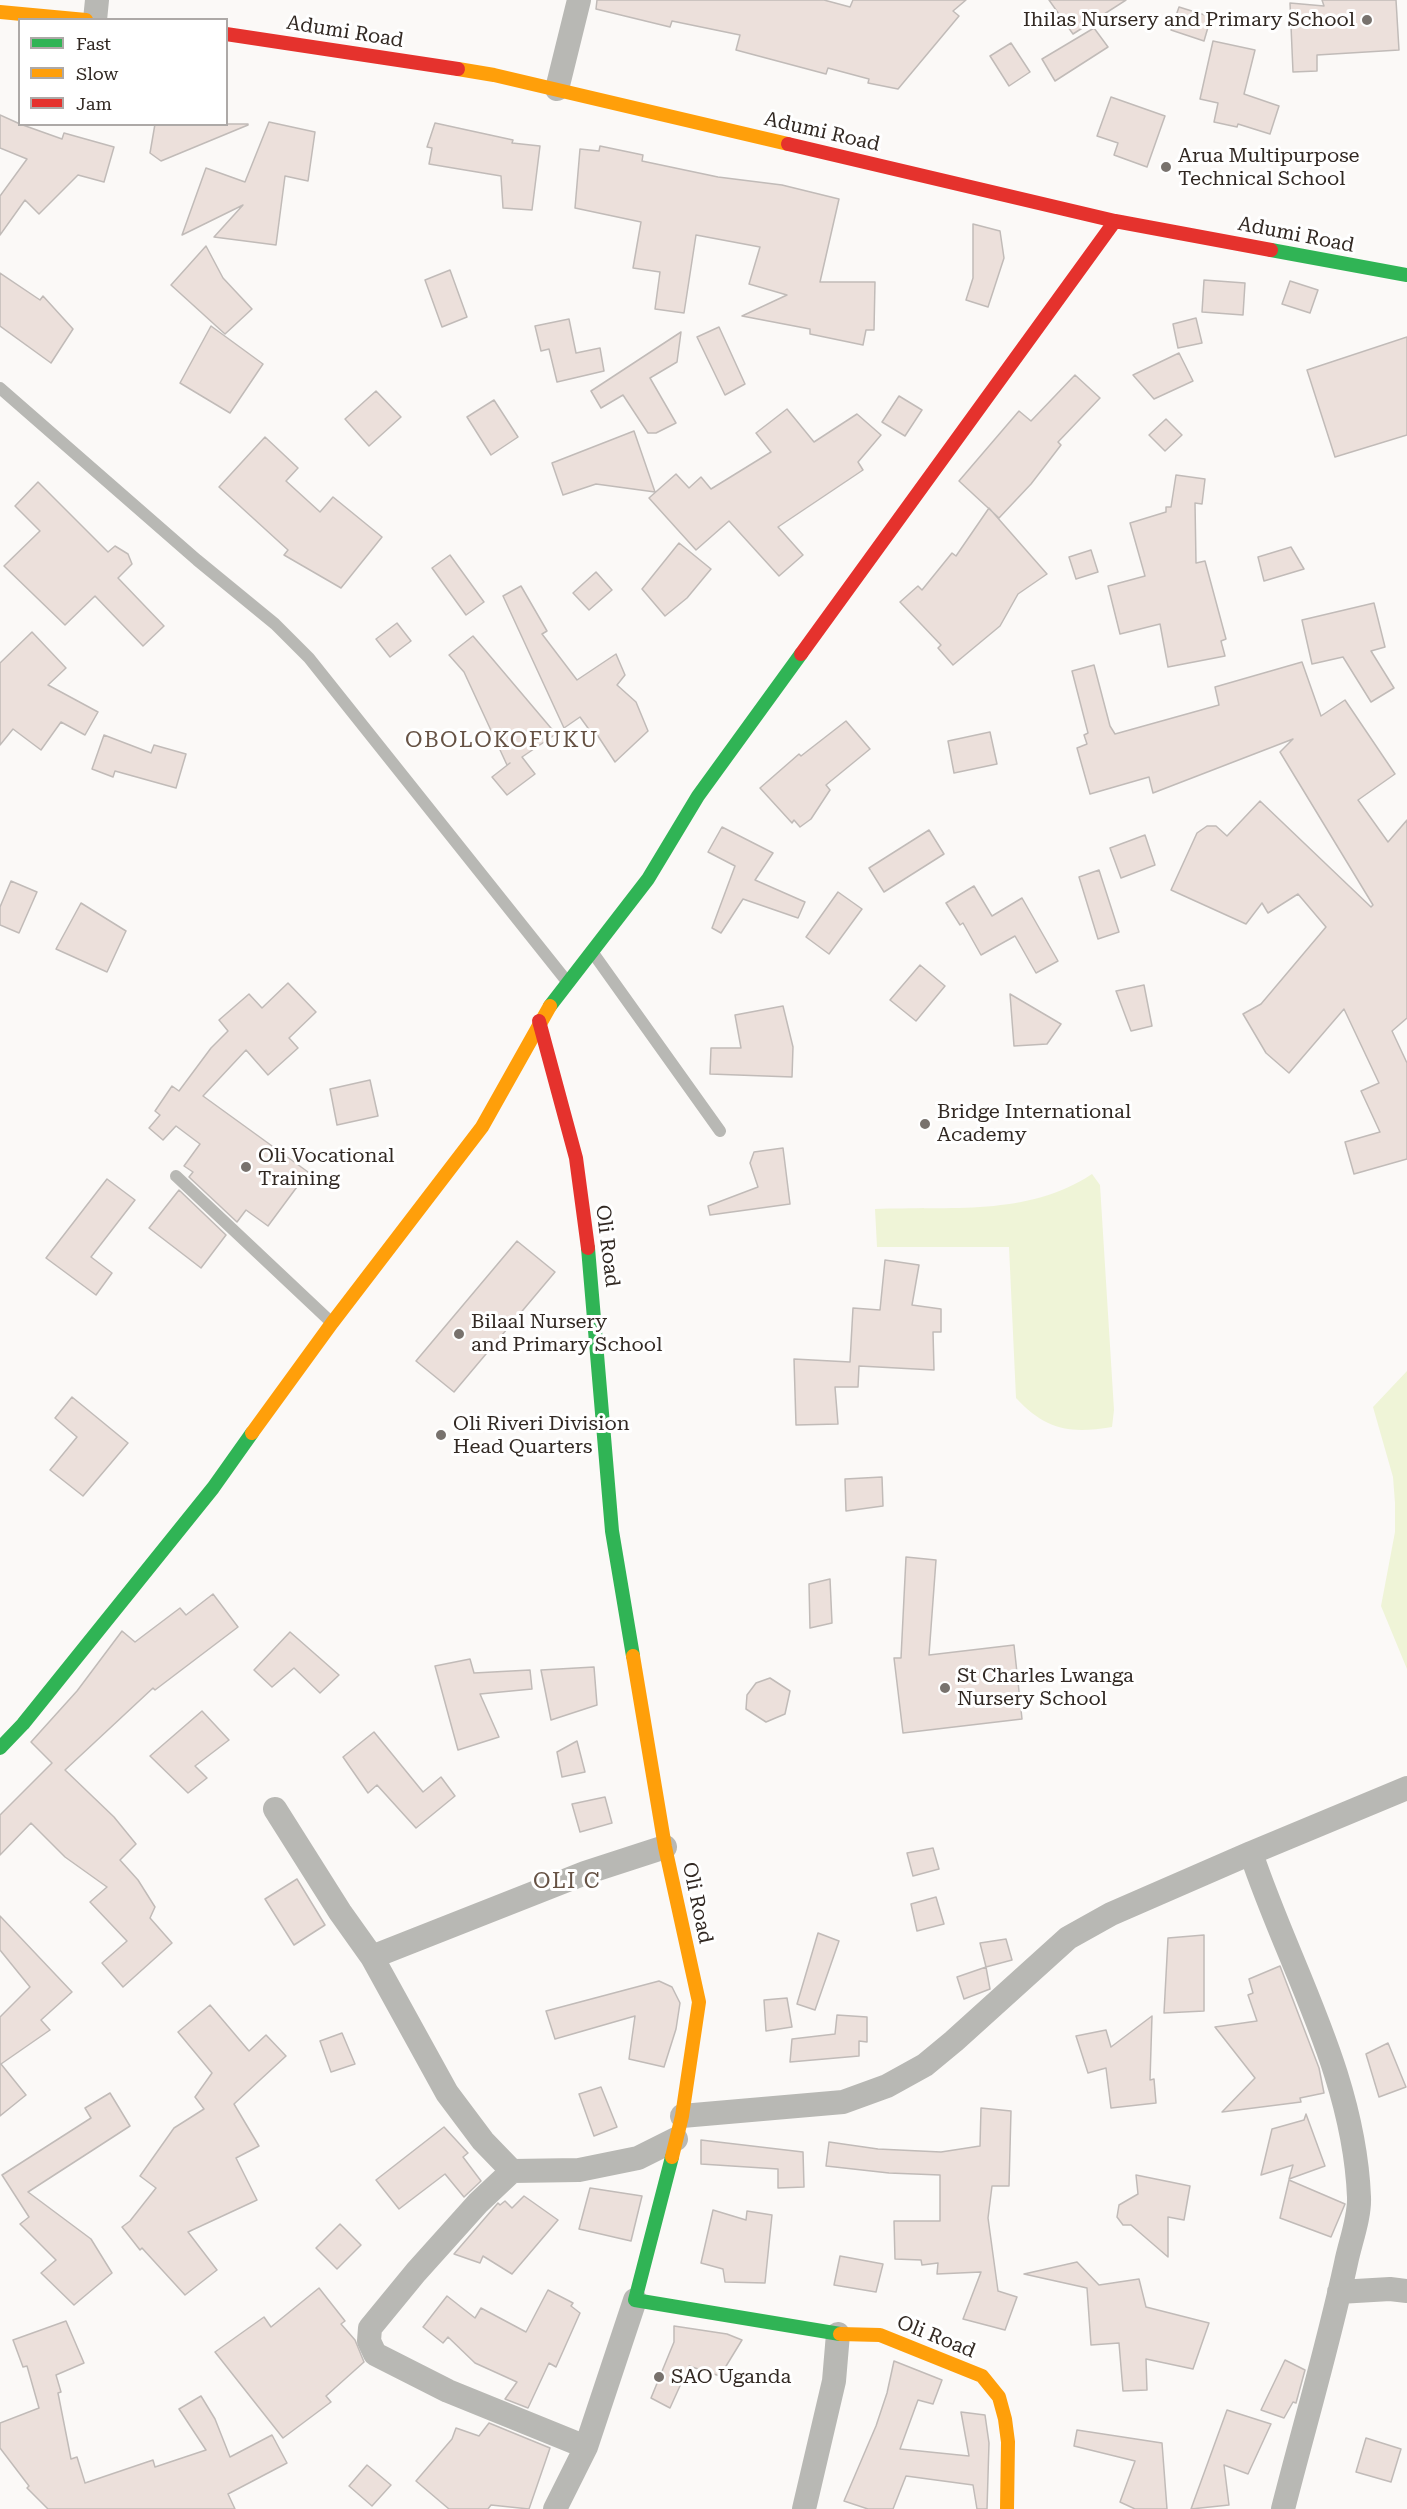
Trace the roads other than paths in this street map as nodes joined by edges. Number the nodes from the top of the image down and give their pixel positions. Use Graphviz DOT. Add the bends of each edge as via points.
graph roads {
  1 [pos="96,0"];
  2 [pos="579,0"];
  3 [pos="0,12"];
  4 [pos="64,18"];
  5 [pos="95,18"];
  6 [pos="228,34"];
  7 [pos="557,89"];
  8 [pos="1116,221"];
  9 [pos="1407,275"];
  10 [pos="0,388"];
  11 [pos="593,952"];
  12 [pos="566,982"];
  13 [pos="539,1021"];
  14 [pos="720,1131"];
  15 [pos="176,1176"];
  16 [pos="332,1323"];
  17 [pos="0,1748"];
  18 [pos="1407,1788"];
  19 [pos="275,1809"];
  20 [pos="665,1847"];
  21 [pos="1251,1852"];
  22 [pos="372,1957"];
  23 [pos="679,2127"];
  24 [pos="513,2171"];
  25 [pos="1407,2291"];
  26 [pos="1339,2292"];
  27 [pos="635,2300"];
  28 [pos="838,2334"];
  29 [pos="586,2447"];
  30 [pos="555,2509"];
  31 [pos="804,2509"];
  32 [pos="1007,2509"];
  33 [pos="1283,2509"];
  1 -- 5 [label="street"];
  2 -- 7 [label="street"];
  3 -- 4 [label="street"];
  6 -- 7 [label="street, Adumi Road" via="494,75"];
  7 -- 8 [label="street, Adumi Road"];
  8 -- 9 [label="street, Adumi Road"];
  8 -- 11 [label="street" via="698,796 648,879"];
  10 -- 12 [label="lane" via="275,624 309,658"];
  11 -- 12 [label="street"];
  11 -- 14 [label="lane"];
  12 -- 13 [label="street"];
  13 -- 16 [label="street" via="482,1127"];
  13 -- 20 [label="street, Oli Road" via="576,1158 592,1281 612,1531"];
  15 -- 16 [label="lane"];
  16 -- 17 [label="street" via="213,1488"];
  18 -- 21 [label="street"];
  19 -- 22 [label="street"];
  20 -- 22 [label="street" via="585,1873"];
  20 -- 23 [label="street, Oli Road" via="699,2002"];
  21 -- 23 [label="street" via="1111,1914 1068,1938 954,2042 925,2065 887,2086 843,2102"];
  21 -- 26 [label="street" via="1312,2004 1351,2121 1360,2199"];
  22 -- 24 [label="street" via="447,2093 483,2141"];
  23 -- 24 [label="street" via="638,2158 579,2170"];
  23 -- 27 [label="street, Oli Road"];
  24 -- 29 [label="street" via="478,2203 416,2272 370,2328 369,2341 375,2354 448,2391"];
  25 -- 26 [label="street"];
  26 -- 33 [label="street"];
  27 -- 28 [label="street, Oli Road"];
  27 -- 29 [label="street"];
  28 -- 31 [label="street" via="834,2381"];
  28 -- 32 [label="street, Oli Road" via="880,2335 982,2376 999,2397 1005,2419"];
  29 -- 30 [label="street"];
}
